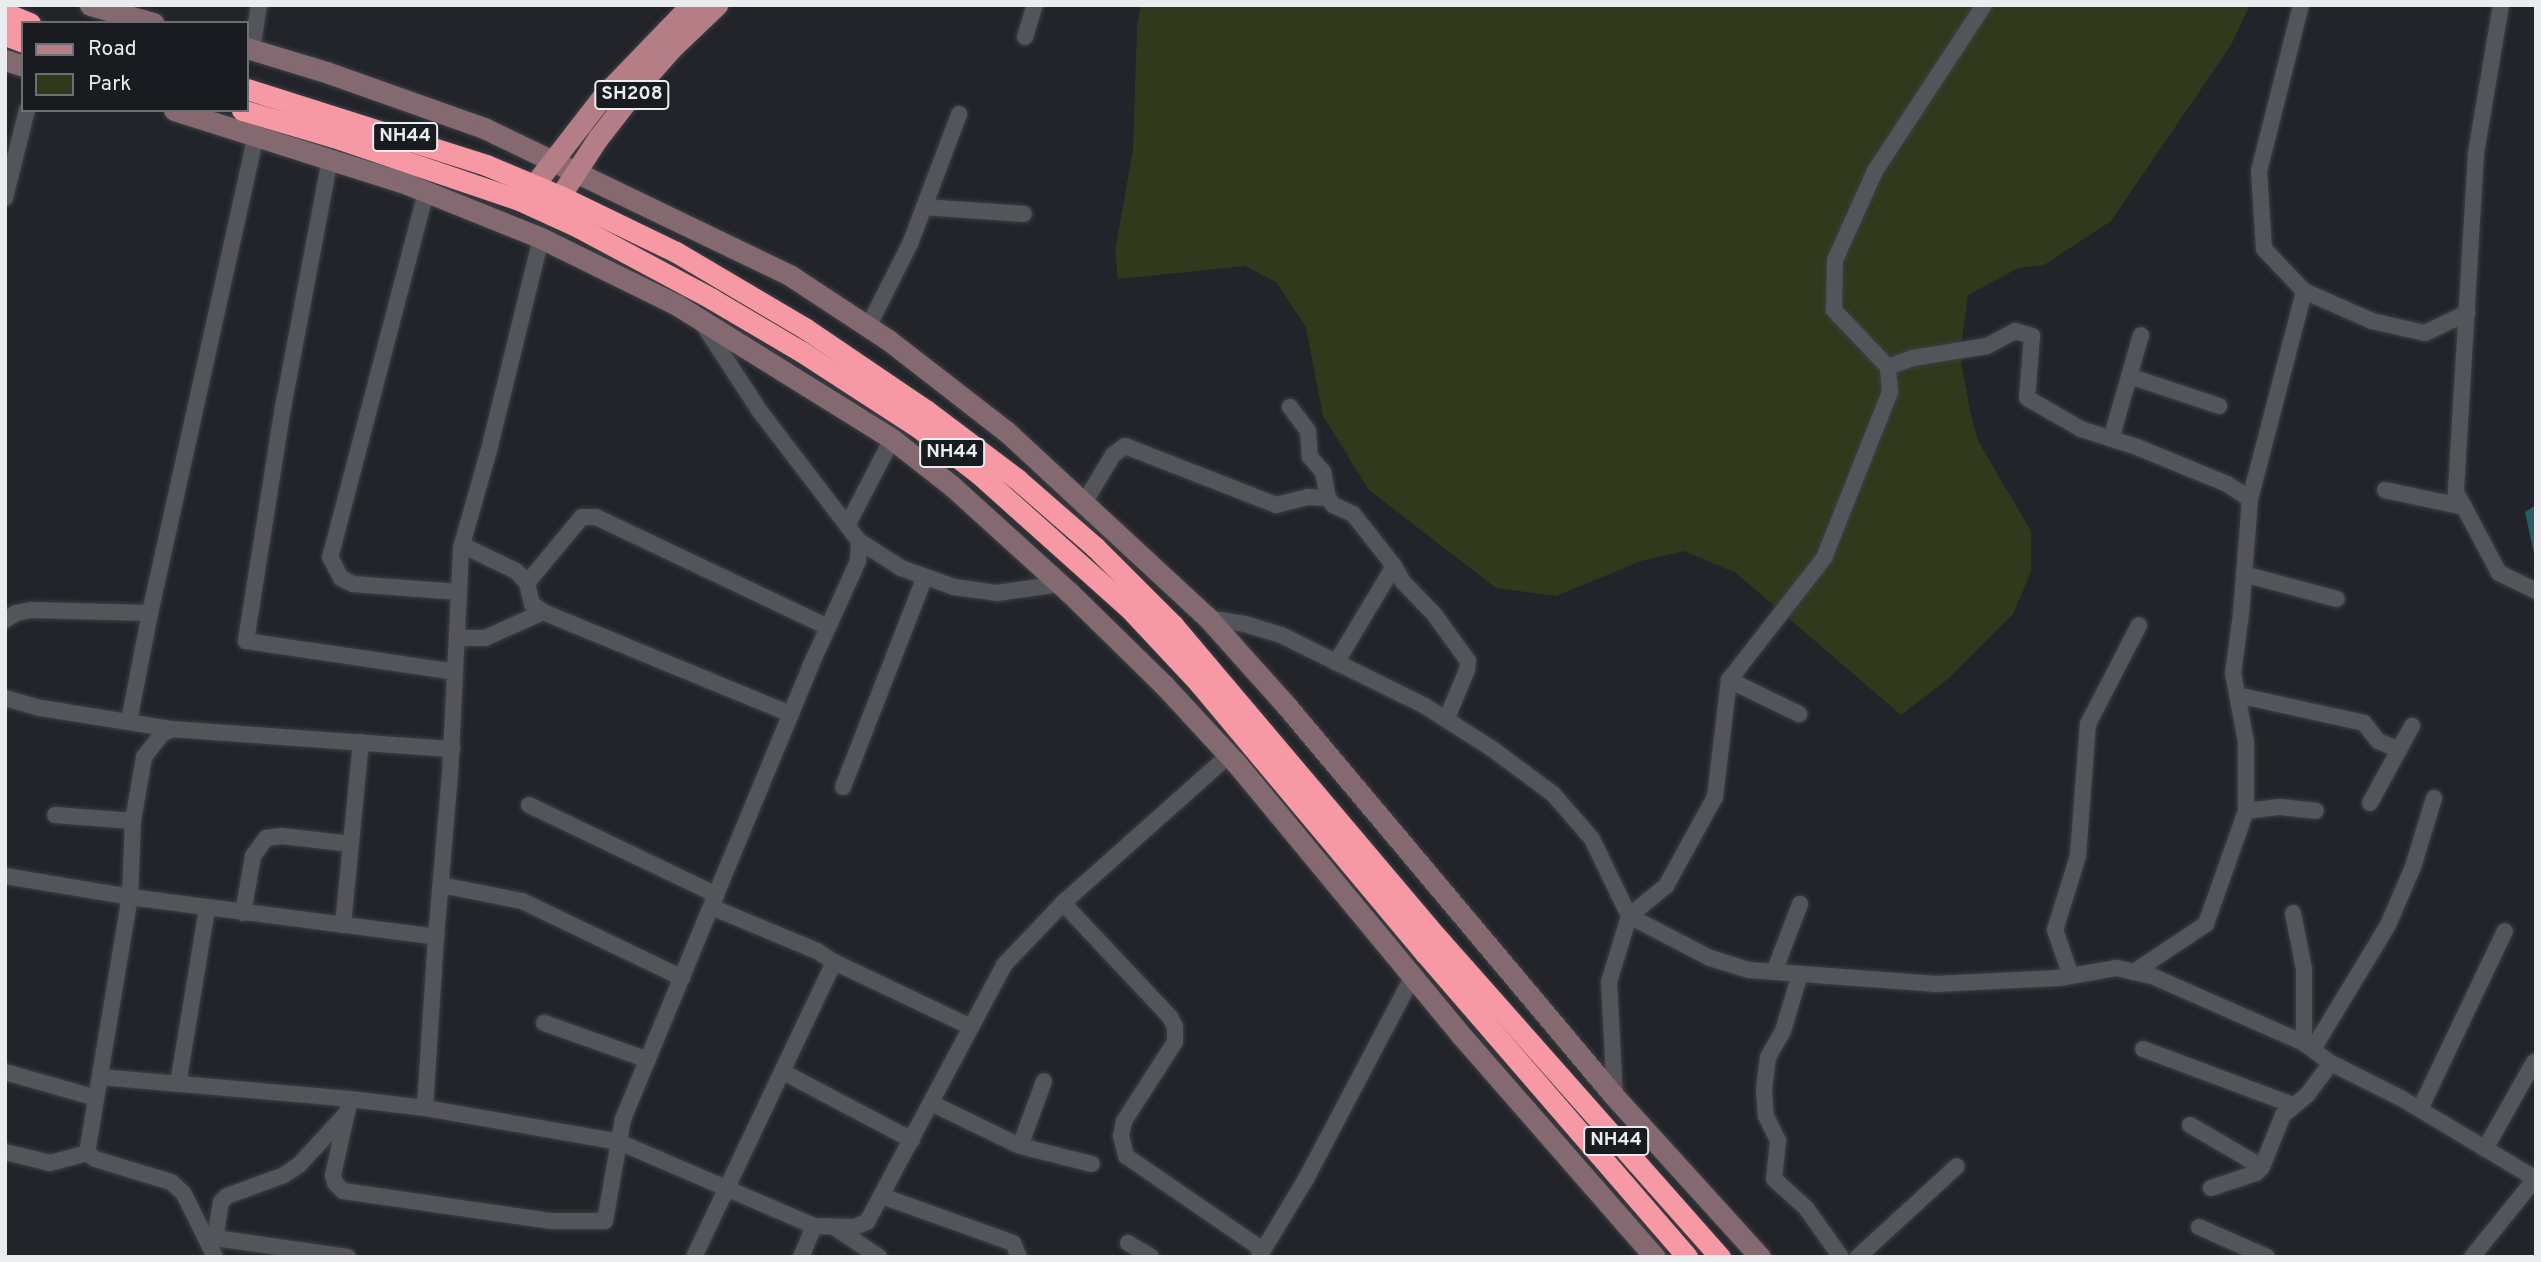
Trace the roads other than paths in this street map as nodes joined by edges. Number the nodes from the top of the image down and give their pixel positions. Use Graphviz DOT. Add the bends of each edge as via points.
graph roads {
  1 [pos="90,5"];
  2 [pos="259,5"];
  3 [pos="718,5"];
  4 [pos="1035,5"];
  5 [pos="1984,5"];
  6 [pos="2301,5"];
  7 [pos="2501,5"];
  8 [pos="687,6"];
  9 [pos="5,13"];
  10 [pos="25,21"];
  11 [pos="146,21"];
  12 [pos="1025,37"];
  13 [pos="250,49"];
  14 [pos="248,89"];
  15 [pos="26,112"];
  16 [pos="181,112"];
  17 [pos="248,112"];
  18 [pos="959,114"];
  19 [pos="256,135"];
  20 [pos="330,159"];
  21 [pos="553,159"];
  22 [pos="578,170"];
  23 [pos="534,185"];
  24 [pos="426,192"];
  25 [pos="560,196"];
  26 [pos="5,198"];
  27 [pos="924,207"];
  28 [pos="1024,214"];
  29 [pos="541,238"];
  30 [pos="2304,291"];
  31 [pos="2467,313"];
  32 [pos="700,319"];
  33 [pos="868,327"];
  34 [pos="2141,335"];
  35 [pos="1888,367"];
  36 [pos="2129,376"];
  37 [pos="2219,406"];
  38 [pos="1290,407"];
  39 [pos="892,439"];
  40 [pos="2111,439"];
  41 [pos="2385,490"];
  42 [pos="1328,498"];
  43 [pos="2250,499"];
  44 [pos="1084,503"];
  45 [pos="2464,507"];
  46 [pos="848,524"];
  47 [pos="859,541"];
  48 [pos="463,545"];
  49 [pos="1394,566"];
  50 [pos="2244,574"];
  51 [pos="924,579"];
  52 [pos="527,583"];
  53 [pos="1060,584"];
  54 [pos="459,592"];
  55 [pos="2536,592"];
  56 [pos="2337,599"];
  57 [pos="543,612"];
  58 [pos="150,613"];
  59 [pos="1208,618"];
  60 [pos="5,620"];
  61 [pos="2139,625"];
  62 [pos="828,627"];
  63 [pos="457,638"];
  64 [pos="1336,663"];
  65 [pos="455,671"];
  66 [pos="1729,680"];
  67 [pos="2237,695"];
  68 [pos="5,698"];
  69 [pos="791,714"];
  70 [pos="1799,714"];
  71 [pos="1446,720"];
  72 [pos="129,721"];
  73 [pos="2412,726"];
  74 [pos="172,729"];
  75 [pos="361,742"];
  76 [pos="452,749"];
  77 [pos="2399,750"];
  78 [pos="1229,755"];
  79 [pos="843,787"];
  80 [pos="2434,799"];
  81 [pos="2370,803"];
  82 [pos="529,805"];
  83 [pos="2246,811"];
  84 [pos="2316,811"];
  85 [pos="55,815"];
  86 [pos="134,821"];
  87 [pos="351,844"];
  88 [pos="5,876"];
  89 [pos="440,885"];
  90 [pos="130,897"];
  91 [pos="714,901"];
  92 [pos="1063,903"];
  93 [pos="1800,904"];
  94 [pos="207,908"];
  95 [pos="243,913"];
  96 [pos="2292,913"];
  97 [pos="1629,916"];
  98 [pos="343,925"];
  99 [pos="2505,931"];
  100 [pos="436,937"];
  101 [pos="834,962"];
  102 [pos="1774,972"];
  103 [pos="2134,972"];
  104 [pos="1800,974"];
  105 [pos="1413,976"];
  106 [pos="2071,976"];
  107 [pos="683,978"];
  108 [pos="544,1023"];
  109 [pos="971,1027"];
  110 [pos="2309,1046"];
  111 [pos="2143,1049"];
  112 [pos="648,1060"];
  113 [pos="2534,1062"];
  114 [pos="2331,1063"];
  115 [pos="5,1072"];
  116 [pos="783,1072"];
  117 [pos="100,1077"];
  118 [pos="1044,1081"];
  119 [pos="178,1084"];
  120 [pos="96,1097"];
  121 [pos="1615,1097"];
  122 [pos="931,1103"];
  123 [pos="2293,1105"];
  124 [pos="348,1106"];
  125 [pos="425,1108"];
  126 [pos="2420,1109"];
  127 [pos="2190,1125"];
  128 [pos="912,1140"];
  129 [pos="619,1142"];
  130 [pos="1020,1146"];
  131 [pos="2485,1149"];
  132 [pos="5,1152"];
  133 [pos="87,1153"];
  134 [pos="1092,1164"];
  135 [pos="1956,1166"];
  136 [pos="2262,1167"];
  137 [pos="2534,1173"];
  138 [pos="2211,1188"];
  139 [pos="729,1189"];
  140 [pos="882,1196"];
  141 [pos="814,1226"];
  142 [pos="833,1227"];
  143 [pos="2199,1227"];
  144 [pos="211,1238"];
  145 [pos="1128,1243"];
  146 [pos="1261,1253"];
  147 [pos="215,1257"];
  148 [pos="348,1257"];
  149 [pos="694,1257"];
  150 [pos="801,1257"];
  151 [pos="879,1257"];
  152 [pos="1019,1257"];
  153 [pos="1151,1257"];
  154 [pos="1655,1257"];
  155 [pos="1687,1257"];
  156 [pos="1720,1257"];
  157 [pos="1760,1257"];
  158 [pos="1841,1257"];
  159 [pos="1858,1257"];
  160 [pos="2267,1257"];
  161 [pos="2472,1257"];
  1 -- 11 [label="street"];
  2 -- 13 [label="street"];
  3 -- 22 [label="main road, SH208" via="641,83"];
  4 -- 12 [label="street"];
  5 -- 35 [label="street" via="1875,170 1835,260 1835,310"];
  6 -- 30 [label="street" via="2259,171 2264,249"];
  7 -- 31 [label="street" via="2476,153"];
  8 -- 21 [label="main road, SH208" via="603,96"];
  9 -- 10 [label="highway"];
  13 -- 21 [label="street" via="484,128"];
  14 -- 23 [label="highway, NH44" via="435,147"];
  15 -- 26 [label="street"];
  16 -- 19 [label="street"];
  17 -- 155 [label="highway, NH44" via="334,136 519,200 578,227 802,352 919,428 979,474 1128,607 1199,683"];
  18 -- 27 [label="street"];
  19 -- 20 [label="street"];
  19 -- 58 [label="street"];
  20 -- 24 [label="street"];
  20 -- 65 [label="street" via="283,407 246,641"];
  21 -- 22 [label="street"];
  21 -- 23 [label="main road, SH208"];
  22 -- 25 [label="main road, SH208"];
  22 -- 33 [label="street" via="791,276"];
  23 -- 25 [label="highway, NH44"];
  24 -- 29 [label="street"];
  24 -- 54 [label="street" via="330,557 341,578 353,584"];
  25 -- 156 [label="highway, NH44" via="676,252 806,329 957,433 1095,547 1173,625 1428,927"];
  27 -- 28 [label="street"];
  27 -- 33 [label="street"];
  29 -- 32 [label="street"];
  29 -- 48 [label="street"];
  30 -- 31 [label="street" via="2372,321 2424,333"];
  30 -- 43 [label="street"];
  31 -- 45 [label="street" via="2456,492"];
  32 -- 39 [label="street"];
  32 -- 46 [label="street" via="759,410"];
  33 -- 44 [label="street" via="1007,432"];
  34 -- 36 [label="street"];
  35 -- 40 [label="street" via="1913,358 1987,346 2015,331 2032,336 2027,398 2081,429"];
  35 -- 66 [label="street" via="1891,392 1824,558"];
  36 -- 37 [label="street"];
  36 -- 40 [label="street"];
  38 -- 42 [label="street" via="1308,431 1310,457 1323,472"];
  39 -- 46 [label="street"];
  39 -- 53 [label="street" via="952,486"];
  40 -- 43 [label="street" via="2227,484"];
  41 -- 45 [label="street"];
  42 -- 44 [label="street" via="1308,497 1276,505 1125,446 1113,455"];
  42 -- 49 [label="street" via="1353,514"];
  43 -- 50 [label="street"];
  44 -- 59 [label="street"];
  45 -- 55 [label="street" via="2499,573"];
  46 -- 47 [label="street"];
  47 -- 51 [label="street"];
  47 -- 62 [label="street" via="858,561"];
  48 -- 52 [label="street" via="516,571"];
  48 -- 54 [label="street"];
  49 -- 64 [label="street"];
  49 -- 71 [label="street" via="1468,661"];
  50 -- 56 [label="street"];
  50 -- 67 [label="street" via="2233,673"];
  51 -- 53 [label="street" via="997,593"];
  51 -- 79 [label="street"];
  52 -- 57 [label="street" via="532,604"];
  52 -- 62 [label="street" via="582,517 596,517"];
  53 -- 78 [label="street" via="1152,672"];
  54 -- 63 [label="street"];
  57 -- 63 [label="street" via="485,638"];
  57 -- 69 [label="street"];
  58 -- 60 [label="street" via="31,610"];
  58 -- 72 [label="street"];
  59 -- 64 [label="street" via="1281,635"];
  59 -- 121 [label="street"];
  61 -- 106 [label="street" via="2088,724 2078,856 2055,930"];
  62 -- 69 [label="street"];
  63 -- 65 [label="street"];
  64 -- 71 [label="street"];
  65 -- 76 [label="street"];
  66 -- 70 [label="street"];
  66 -- 97 [label="street" via="1716,797 1666,886"];
  67 -- 77 [label="street" via="2364,723 2378,741"];
  67 -- 83 [label="street" via="2246,742"];
  68 -- 72 [label="street"];
  69 -- 91 [label="street"];
  71 -- 97 [label="street" via="1553,794 1592,839"];
  72 -- 74 [label="street"];
  73 -- 77 [label="street"];
  74 -- 75 [label="street"];
  74 -- 86 [label="street" via="162,734 144,757"];
  75 -- 76 [label="street"];
  75 -- 87 [label="street"];
  76 -- 89 [label="street"];
  77 -- 81 [label="street"];
  78 -- 92 [label="street"];
  78 -- 105 [label="street"];
  80 -- 110 [label="street" via="2413,867 2388,925"];
  82 -- 91 [label="street"];
  83 -- 84 [label="street" via="2280,807"];
  83 -- 103 [label="street" via="2206,924"];
  85 -- 86 [label="street"];
  86 -- 90 [label="street"];
  87 -- 95 [label="street" via="267,838 253,856"];
  87 -- 98 [label="street"];
  88 -- 90 [label="street"];
  89 -- 100 [label="street"];
  89 -- 107 [label="street" via="522,901"];
  90 -- 94 [label="street"];
  90 -- 117 [label="street"];
  91 -- 101 [label="street"];
  91 -- 107 [label="street"];
  92 -- 109 [label="street" via="1003,965"];
  92 -- 146 [label="street" via="1175,1027 1175,1042 1124,1121 1121,1136 1126,1156"];
  93 -- 102 [label="street"];
  94 -- 95 [label="street"];
  94 -- 119 [label="street"];
  95 -- 98 [label="street"];
  96 -- 110 [label="street" via="2304,969"];
  97 -- 102 [label="street" via="1710,958"];
  97 -- 121 [label="street" via="1609,982"];
  98 -- 100 [label="street"];
  99 -- 126 [label="street"];
  100 -- 125 [label="street"];
  101 -- 109 [label="street"];
  101 -- 116 [label="street"];
  102 -- 104 [label="street"];
  103 -- 106 [label="street" via="2117,968"];
  103 -- 110 [label="street"];
  104 -- 106 [label="street" via="1936,984"];
  104 -- 158 [label="street" via="1783,1031 1768,1057 1766,1116 1778,1141 1774,1178 1806,1208"];
  105 -- 146 [label="street" via="1307,1177"];
  105 -- 154 [label="street"];
  107 -- 112 [label="street"];
  108 -- 112 [label="street"];
  109 -- 122 [label="street"];
  110 -- 114 [label="street"];
  111 -- 123 [label="street"];
  112 -- 129 [label="street" via="623,1119"];
  113 -- 131 [label="street"];
  114 -- 123 [label="street" via="2307,1095"];
  114 -- 126 [label="street"];
  115 -- 120 [label="street"];
  116 -- 128 [label="street"];
  116 -- 139 [label="street"];
  117 -- 119 [label="street"];
  117 -- 120 [label="street"];
  118 -- 130 [label="street"];
  119 -- 124 [label="street"];
  120 -- 133 [label="street"];
  121 -- 157 [label="street"];
  122 -- 128 [label="street"];
  122 -- 130 [label="street"];
  123 -- 136 [label="street" via="2283,1115"];
  124 -- 125 [label="street"];
  124 -- 129 [label="street" via="333,1174 343,1191 550,1220 605,1221"];
  124 -- 144 [label="street" via="299,1165 227,1196 218,1209"];
  125 -- 129 [label="street"];
  126 -- 131 [label="street"];
  127 -- 136 [label="street"];
  128 -- 140 [label="street"];
  129 -- 139 [label="street"];
  130 -- 134 [label="street"];
  131 -- 137 [label="street"];
  132 -- 133 [label="street" via="50,1163"];
  133 -- 144 [label="street" via="171,1182 184,1194"];
  135 -- 159 [label="street"];
  136 -- 138 [label="street"];
  137 -- 161 [label="street"];
  139 -- 141 [label="street"];
  139 -- 149 [label="street"];
  140 -- 142 [label="street" via="867,1222"];
  140 -- 152 [label="street" via="1013,1243"];
  141 -- 142 [label="street"];
  141 -- 150 [label="street"];
  142 -- 151 [label="street"];
  143 -- 160 [label="street"];
  144 -- 147 [label="street"];
  144 -- 148 [label="street"];
  145 -- 153 [label="street"];
}
